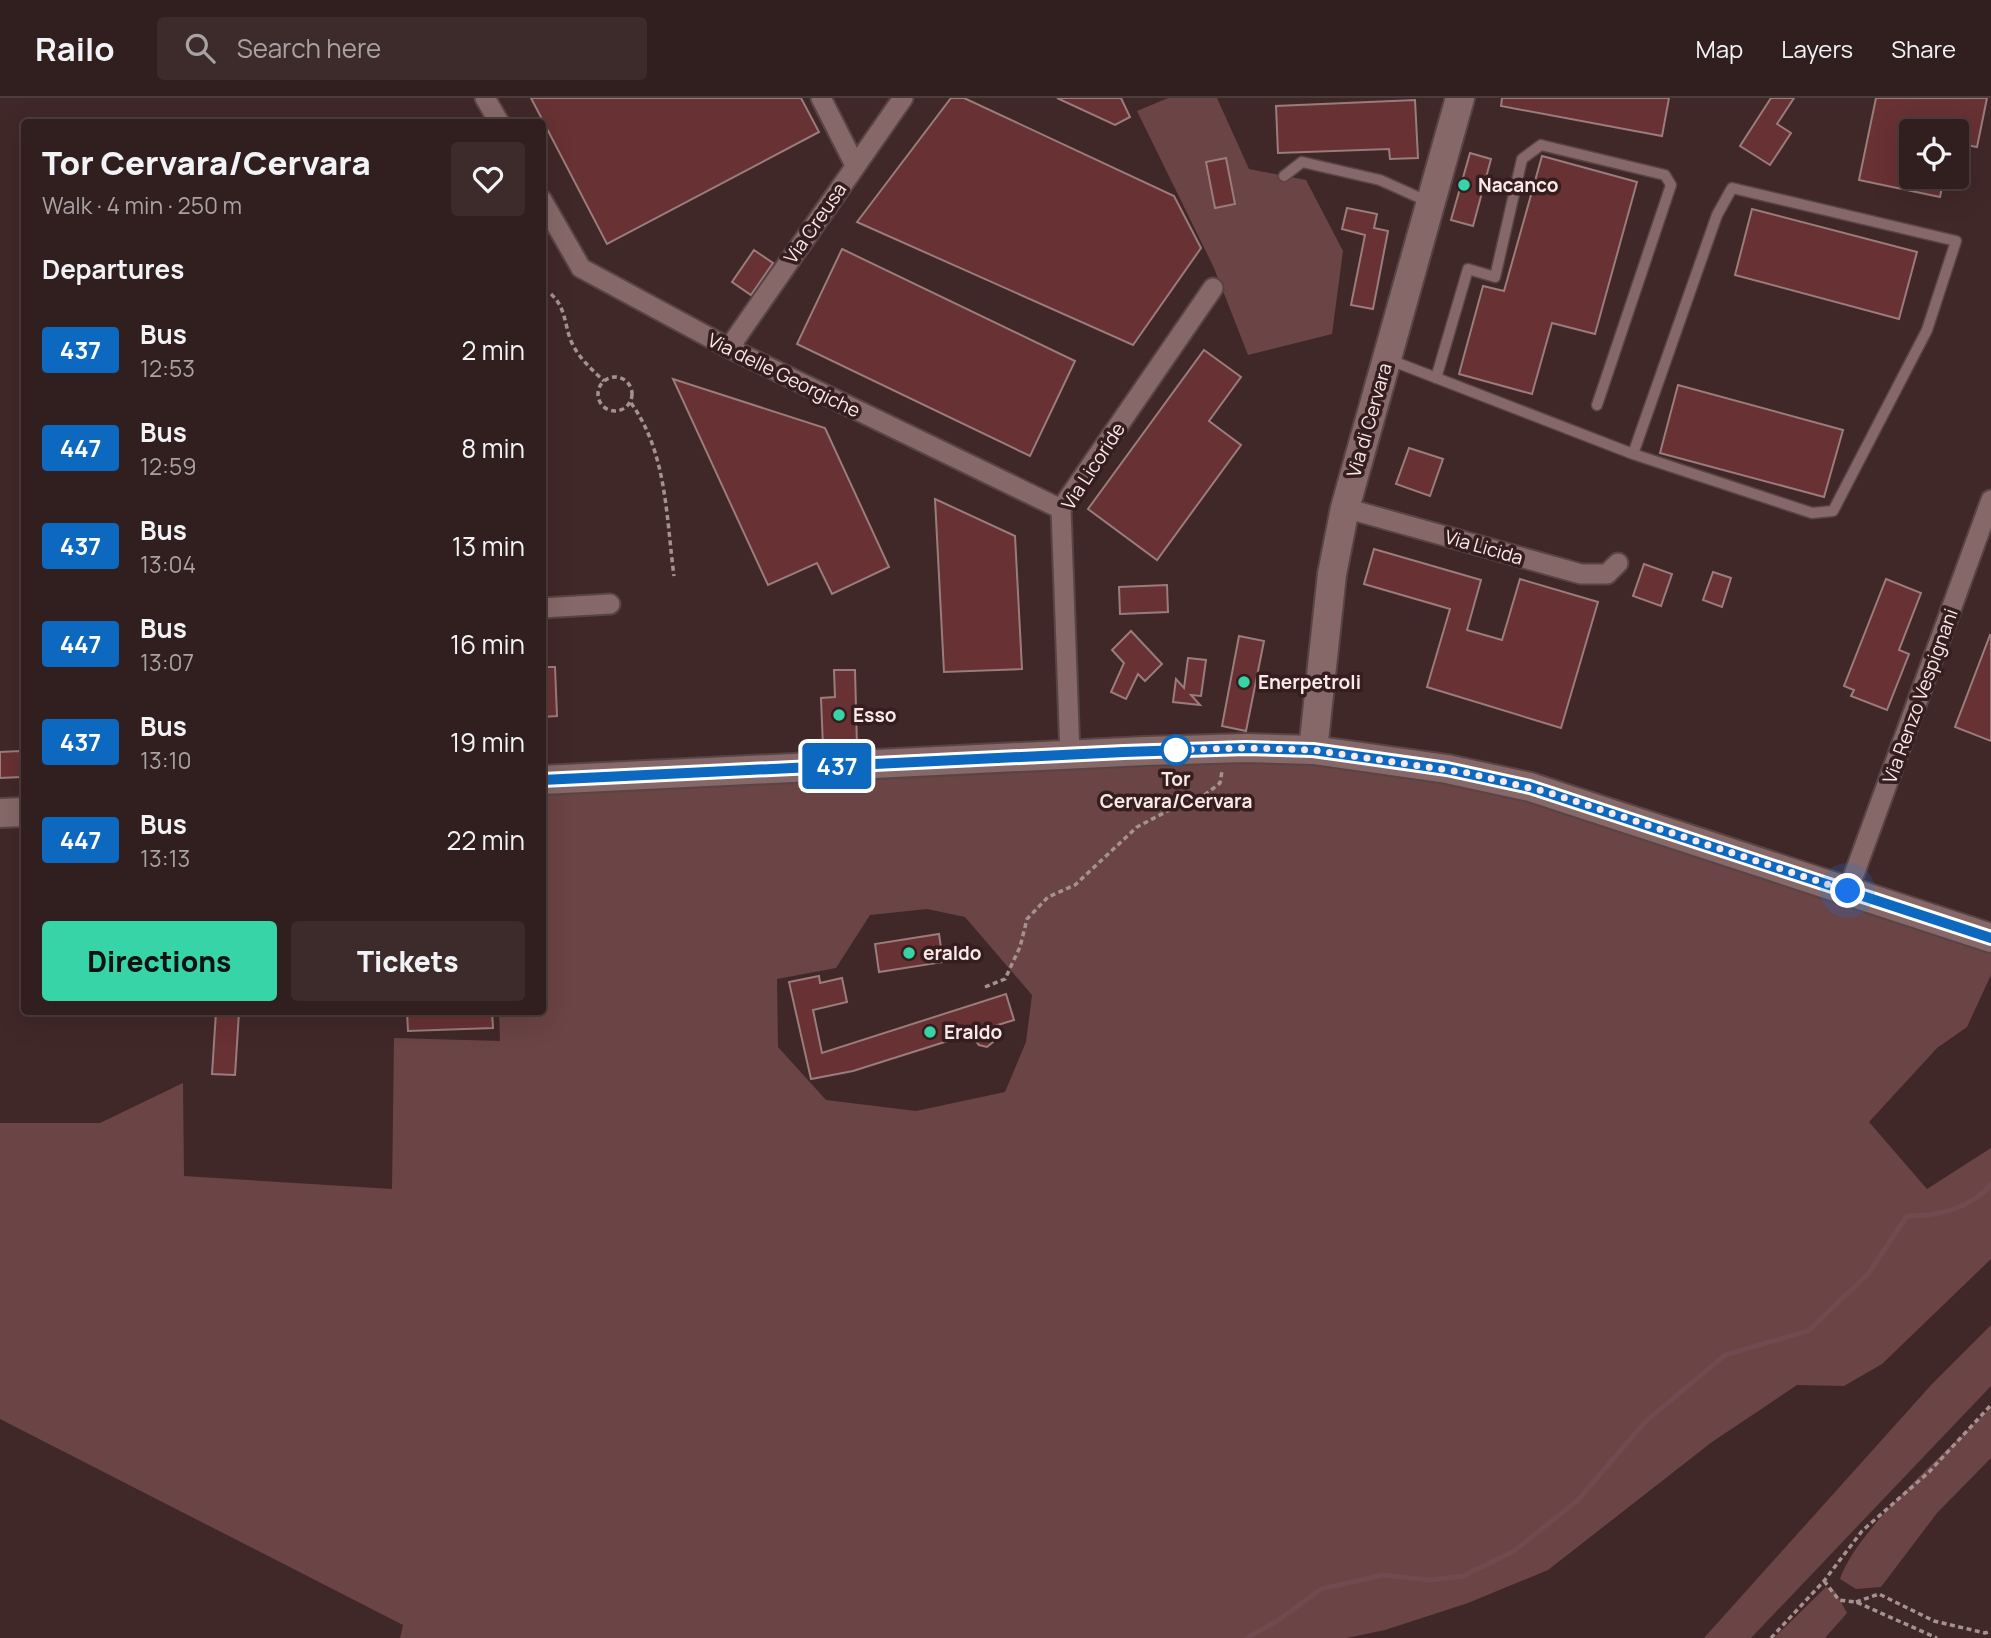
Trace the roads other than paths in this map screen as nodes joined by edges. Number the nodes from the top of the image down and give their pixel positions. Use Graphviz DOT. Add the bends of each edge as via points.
graph roads {
  1 [pos="485,98"];
  2 [pos="821,98"];
  3 [pos="903,98"];
  4 [pos="1460,98"];
  5 [pos="497,119"];
  6 [pos="855,165"];
  7 [pos="1284,176"];
  8 [pos="1431,203"];
  9 [pos="546,207"];
  10 [pos="1213,288"];
  11 [pos="729,348"];
  12 [pos="1386,358"];
  13 [pos="1436,378"];
  14 [pos="1597,405"];
  15 [pos="1633,454"];
  16 [pos="1991,500"];
  17 [pos="1345,508"];
  18 [pos="1061,509"];
  19 [pos="1618,563"];
  20 [pos="610,604"];
  21 [pos="546,608"];
  22 [pos="1313,750"];
  23 [pos="1070,755"];
  24 [pos="546,780"];
  25 [pos="21,811"];
  26 [pos="0,813"];
  27 [pos="1848,891"];
  28 [pos="1991,938"];
  1 -- 5 [label="street"];
  2 -- 6 [label="street"];
  3 -- 6 [label="street, Via Creusa"];
  4 -- 8 [label="street, Via di Cervara"];
  6 -- 11 [label="street, Via Creusa"];
  7 -- 8 [label="lane" via="1302,162 1380,180"];
  8 -- 12 [label="street, Via di Cervara"];
  9 -- 11 [label="street, Via delle Georgiche" via="581,268"];
  10 -- 18 [label="street, Via Licoride"];
  11 -- 18 [label="street, Via delle Georgiche"];
  12 -- 13 [label="lane"];
  12 -- 17 [label="street, Via di Cervara"];
  13 -- 14 [label="lane" via="1468,269 1495,277 1522,159 1541,145 1665,175 1671,185"];
  13 -- 15 [label="lane"];
  15 -- 15 [label="lane" via="1812,513 1833,511 1927,330 1956,241 1732,188 1717,215"];
  16 -- 27 [label="street, Via Renzo Vespignani"];
  17 -- 19 [label="street, Via Licida" via="1581,574 1607,575"];
  17 -- 22 [label="street, Via di Cervara" via="1332,574"];
  18 -- 23 [label="street, Via Licoride"];
  20 -- 21 [label="street"];
  22 -- 23 [label="street"];
  22 -- 27 [label="street" via="1447,769 1530,787"];
  23 -- 24 [label="street"];
  25 -- 26 [label="street"];
  27 -- 28 [label="street"];
}
